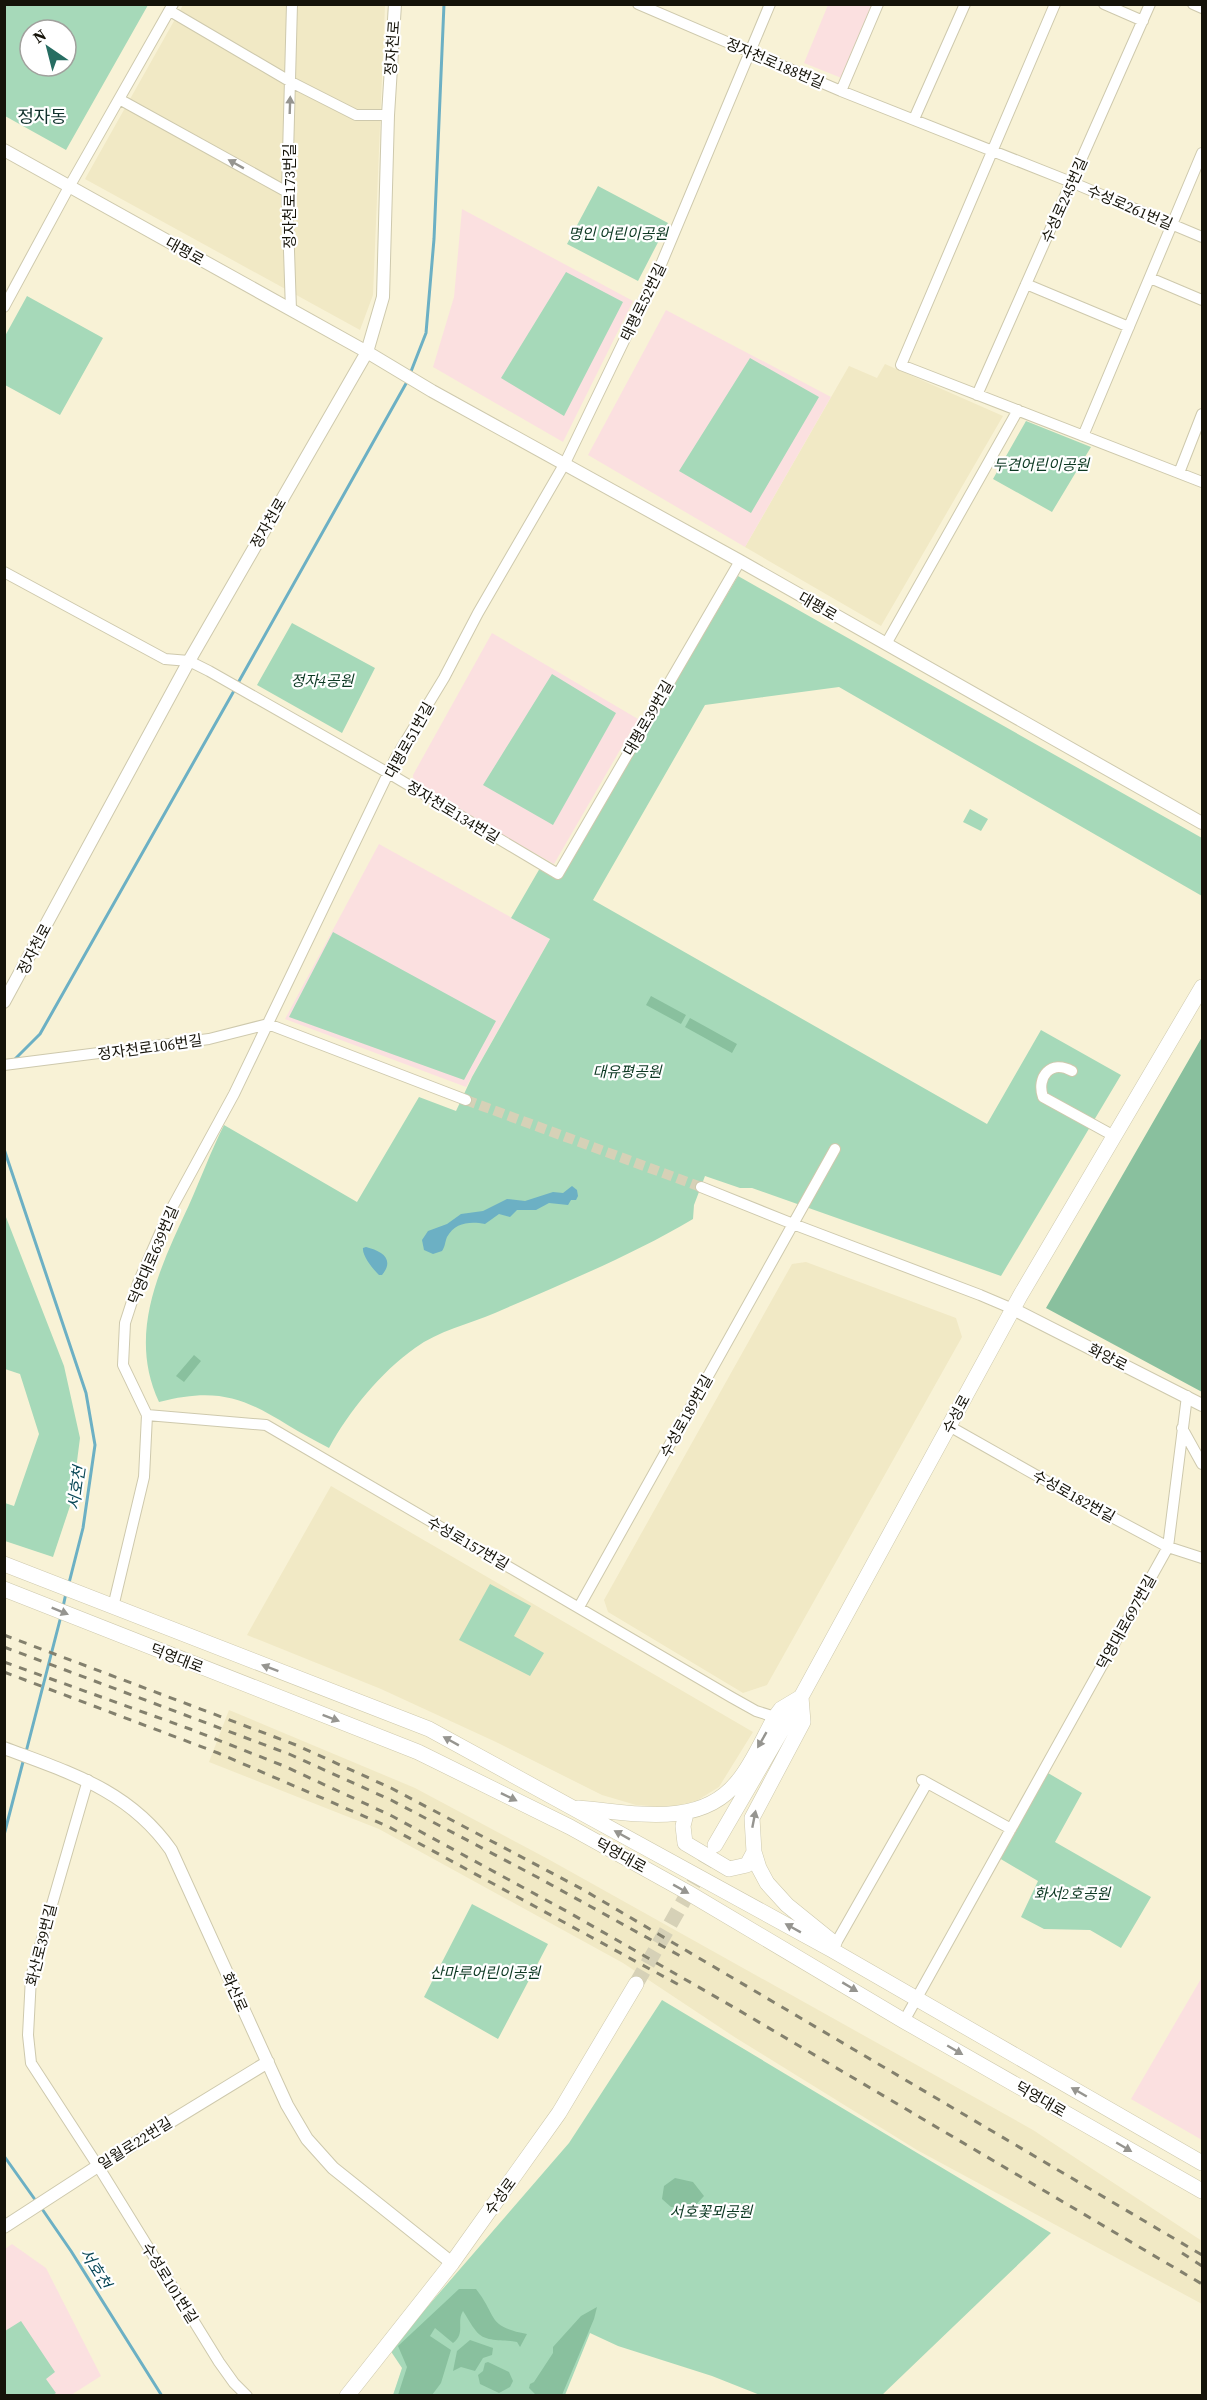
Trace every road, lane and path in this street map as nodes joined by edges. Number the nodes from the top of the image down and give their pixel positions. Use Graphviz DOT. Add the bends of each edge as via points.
graph roads {
  1 [pos="292,4"];
  2 [pos="395,4"];
  3 [pos="638,4"];
  4 [pos="770,4"];
  5 [pos="878,4"];
  6 [pos="965,4"];
  7 [pos="1055,4"];
  8 [pos="1104,4"];
  9 [pos="1150,4"];
  10 [pos="1193,4"];
  11 [pos="171,8"];
  12 [pos="658,8"];
  13 [pos="1203,8"];
  14 [pos="1143,21"];
  15 [pos="751,53"];
  16 [pos="291,82"];
  17 [pos="842,91"];
  18 [pos="119,99"];
  19 [pos="388,115"];
  20 [pos="914,119"];
  21 [pos="4,150"];
  22 [pos="991,150"];
  23 [pos="1203,153"];
  24 [pos="1071,182"];
  25 [pos="69,187"];
  26 [pos="287,192"];
  27 [pos="1172,225"];
  28 [pos="1203,237"];
  29 [pos="1150,278"];
  30 [pos="1026,284"];
  31 [pos="1203,300"];
  32 [pos="4,308"];
  33 [pos="291,310"];
  34 [pos="1129,327"];
  35 [pos="367,351"];
  36 [pos="977,395"];
  37 [pos="1018,410"];
  38 [pos="1203,414"];
  39 [pos="1083,436"];
  40 [pos="565,463"];
  41 [pos="1179,473"];
  42 [pos="1203,482"];
  43 [pos="740,561"];
  44 [pos="4,572"];
  45 [pos="886,644"];
  46 [pos="189,661"];
  47 [pos="390,774"];
  48 [pos="1203,823"];
  49 [pos="558,874"];
  50 [pos="1203,987"];
  51 [pos="7,998"];
  52 [pos="268,1024"];
  53 [pos="4,1065"];
  54 [pos="1072,1071"];
  55 [pos="466,1100"];
  56 [pos="1114,1136"];
  57 [pos="836,1149"];
  58 [pos="701,1187"];
  59 [pos="793,1224"];
  60 [pos="1013,1310"];
  61 [pos="1187,1396"];
  62 [pos="1203,1405"];
  63 [pos="147,1415"];
  64 [pos="949,1426"];
  65 [pos="1182,1428"];
  66 [pos="1203,1464"];
  67 [pos="1168,1547"];
  68 [pos="1203,1558"];
  69 [pos="4,1564"];
  70 [pos="11,1592"];
  71 [pos="110,1606"];
  72 [pos="579,1607"];
  73 [pos="801,1697"];
  74 [pos="775,1717"];
  75 [pos="4,1748"];
  76 [pos="88,1780"];
  77 [pos="571,1807"];
  78 [pos="686,1814"];
  79 [pos="1011,1829"];
  80 [pos="715,1845"];
  81 [pos="754,1852"];
  82 [pos="834,1947"];
  83 [pos="636,1984"];
  84 [pos="916,1999"];
  85 [pos="904,2021"];
  86 [pos="267,2062"];
  87 [pos="1203,2163"];
  88 [pos="98,2166"];
  89 [pos="1203,2192"];
  90 [pos="4,2227"];
  91 [pos="452,2263"];
  92 [pos="247,2396"];
  93 [pos="347,2396"];
  1 -- 16 [label="street, 정자천로173번길"];
  2 -- 19 [label="street, 정자천로"];
  3 -- 12 [label="street, 정자천로188번길"];
  4 -- 15 [label="street, 태평로52번길"];
  5 -- 17 [label="street"];
  6 -- 20 [label="street"];
  7 -- 22 [label="street"];
  8 -- 14 [label="street"];
  9 -- 14 [label="street, 수성로245번길"];
  10 -- 13 [label="street"];
  11 -- 16 [label="street"];
  11 -- 18 [label="street"];
  12 -- 15 [label="street, 정자천로188번길"];
  14 -- 24 [label="street, 수성로245번길"];
  15 -- 17 [label="street, 정자천로188번길"];
  15 -- 40 [label="street, 태평로52번길" via="662,262"];
  16 -- 19 [label="street" via="356,115"];
  26 -- 16 [label="street, 정자천로173번길, one-way"];
  17 -- 20 [label="street, 정자천로188번길"];
  18 -- 25 [label="street"];
  26 -- 18 [label="street, one-way"];
  19 -- 35 [label="street, 정자천로" via="383,297"];
  20 -- 22 [label="street, 정자천로188번길"];
  21 -- 25 [label="street, 대평로"];
  22 -- 24 [label="street, 수성로261번길"];
  22 -- 36 [label="street" via="901,364"];
  23 -- 27 [label="street"];
  24 -- 27 [label="street, 수성로261번길"];
  24 -- 30 [label="street, 수성로245번길"];
  25 -- 32 [label="street"];
  25 -- 33 [label="street, 대평로"];
  26 -- 33 [label="street, 정자천로173번길"];
  27 -- 28 [label="street, 수성로261번길"];
  27 -- 29 [label="street"];
  29 -- 31 [label="street"];
  29 -- 34 [label="street"];
  30 -- 34 [label="street"];
  30 -- 36 [label="street, 수성로245번길"];
  33 -- 35 [label="street, 대평로"];
  34 -- 39 [label="street"];
  35 -- 40 [label="street, 대평로"];
  35 -- 46 [label="street, 정자천로"];
  36 -- 37 [label="street"];
  37 -- 39 [label="street"];
  37 -- 45 [label="street"];
  38 -- 41 [label="street"];
  39 -- 41 [label="street"];
  40 -- 43 [label="street, 대평로"];
  40 -- 47 [label="street, 대평로51번길" via="396,757"];
  41 -- 42 [label="street"];
  43 -- 45 [label="street, 대평로"];
  43 -- 49 [label="street, 대평로39번길"];
  44 -- 46 [label="street" via="165,659"];
  45 -- 48 [label="street, 대평로"];
  46 -- 47 [label="street, 정자천로134번길"];
  46 -- 51 [label="street, 정자천로"];
  47 -- 49 [label="street, 정자천로134번길"];
  47 -- 52 [label="street, 대평로51번길"];
  50 -- 56 [label="main road, 수성로"];
  52 -- 53 [label="street, 정자천로106번길" via="209,1039"];
  52 -- 55 [label="street"];
  52 -- 63 [label="street, 덕영대로639번길" via="164,1224 125,1323 123,1365"];
  54 -- 56 [label="street" via="1058,1066 1042,1076 1043,1097"];
  56 -- 60 [label="main road, 수성로"];
  57 -- 59 [label="street, 수성로189번길"];
  58 -- 59 [label="street"];
  59 -- 60 [label="street"];
  59 -- 72 [label="street, 수성로189번길"];
  60 -- 61 [label="street, 화양로"];
  60 -- 64 [label="main road, 수성로"];
  61 -- 62 [label="street, 화양로"];
  61 -- 65 [label="street, 덕영대로697번길"];
  63 -- 71 [label="street, 덕영대로639번길" via="144,1477"];
  63 -- 72 [label="street, 수성로157번길" via="266,1425"];
  64 -- 67 [label="street, 수성로182번길"];
  64 -- 73 [label="main road, 수성로"];
  65 -- 66 [label="street"];
  65 -- 67 [label="street, 덕영대로697번길"];
  67 -- 68 [label="street, 수성로182번길"];
  67 -- 79 [label="street, 덕영대로697번길"];
  69 -- 71 [label="main road, 덕영대로"];
  70 -- 85 [label="main road, 덕영대로, one-way" via="418,1752 570,1827"];
  77 -- 71 [label="main road, 덕영대로, one-way" via="429,1729"];
  72 -- 74 [label="street, 수성로157번길" via="756,1711"];
  73 -- 74 [label="main road"];
  73 -- 80 [label="main road, 수성로"];
  81 -- 73 [label="main road, one-way" via="752,1818 803,1722"];
  74 -- 78 [label="main road, one-way" via="739,1781 725,1796"];
  75 -- 76 [label="street, 화산로"];
  76 -- 86 [label="street, 화산로" via="134,1808 171,1850"];
  76 -- 88 [label="street, 화산로39번길" via="31,1977 28,2035 34,2070"];
  77 -- 78 [label="main road"];
  82 -- 77 [label="main road, 덕영대로, one-way"];
  78 -- 81 [label="main road" via="686,1843 729,1869 747,1865"];
  79 -- 82 [label="street" via="924,1782"];
  79 -- 84 [label="street, 덕영대로697번길"];
  81 -- 82 [label="main road" via="767,1883"];
  82 -- 84 [label="main road, 덕영대로"];
  83 -- 91 [label="main road, 수성로" via="559,2113"];
  84 -- 85 [label="street, 덕영대로697번길"];
  87 -- 84 [label="main road, 덕영대로, one-way"];
  85 -- 89 [label="main road, 덕영대로, one-way"];
  86 -- 88 [label="street, 일월로22번길"];
  86 -- 91 [label="street, 화산로" via="296,2124 318,2153"];
  88 -- 90 [label="street, 일월로22번길"];
  88 -- 92 [label="street, 수성로101번길" via="219,2362"];
  91 -- 93 [label="main road, 수성로"];
}
